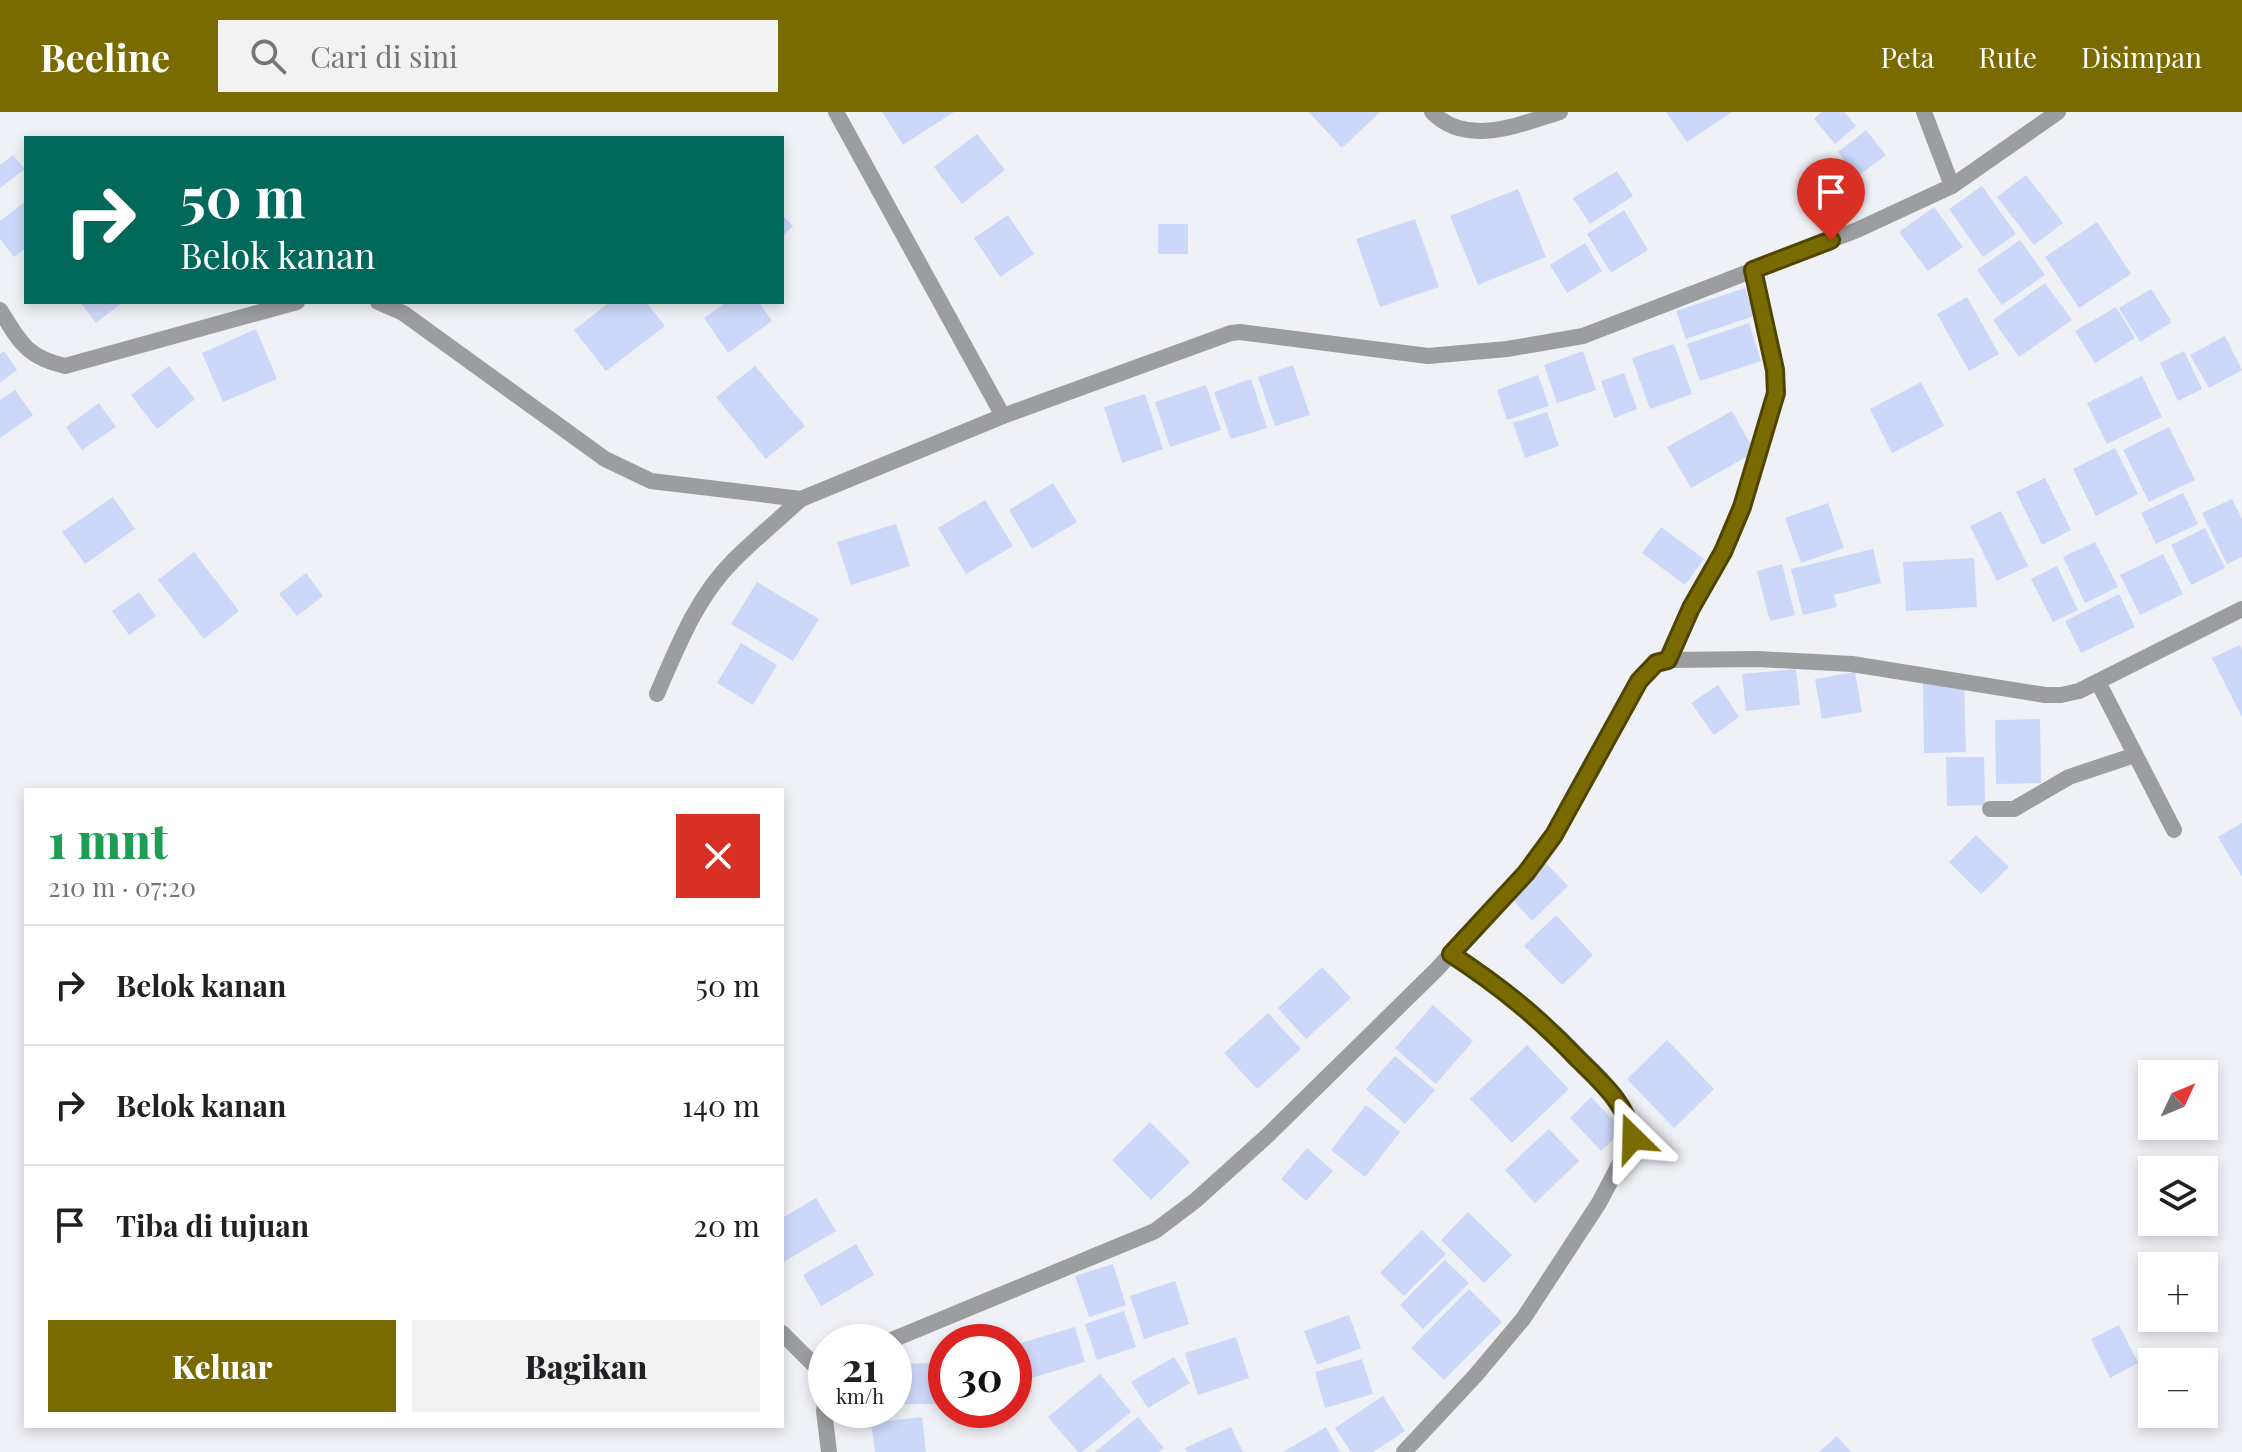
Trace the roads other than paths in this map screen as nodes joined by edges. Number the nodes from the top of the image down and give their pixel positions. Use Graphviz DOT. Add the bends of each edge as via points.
graph roads {
  1 [pos="836,112"];
  2 [pos="1432,112"];
  3 [pos="1560,112"];
  4 [pos="1924,112"];
  5 [pos="2058,112"];
  6 [pos="1952,186"];
  7 [pos="1753,270"];
  8 [pos="290,304"];
  9 [pos="383,304"];
  10 [pos="0,310"];
  11 [pos="1003,416"];
  12 [pos="801,499"];
  13 [pos="2242,609"];
  14 [pos="1668,660"];
  15 [pos="2098,682"];
  16 [pos="657,694"];
  17 [pos="2135,755"];
  18 [pos="1990,809"];
  19 [pos="2174,830"];
  20 [pos="1451,954"];
  21 [pos="912,1332"];
  22 [pos="784,1335"];
  23 [pos="808,1359"];
  24 [pos="826,1428"];
  25 [pos="829,1452"];
  26 [pos="1404,1452"];
  1 -- 11 [label="street"];
  2 -- 3 [label="street" via="1457,128 1499,131"];
  4 -- 6 [label="street"];
  5 -- 6 [label="street"];
  6 -- 7 [label="street"];
  7 -- 11 [label="street" via="1583,336 1507,349 1428,356 1231,333"];
  7 -- 14 [label="street" via="1776,393 1742,507"];
  8 -- 10 [label="street" via="65,366 23,347"];
  9 -- 12 [label="street" via="403,313 605,459 651,481"];
  11 -- 12 [label="street"];
  12 -- 16 [label="street" via="731,563 710,590 682,635"];
  13 -- 15 [label="street"];
  14 -- 15 [label="street" via="1852,664 2045,695 2079,691"];
  14 -- 20 [label="street" via="1656,663 1639,681 1554,835 1526,873"];
  15 -- 17 [label="street"];
  17 -- 18 [label="street" via="2069,777 2014,809"];
  17 -- 19 [label="street"];
  20 -- 21 [label="street" via="1267,1136 1155,1231"];
  20 -- 26 [label="street" via="1540,1020 1617,1099 1633,1138 1599,1203 1523,1319"];
  22 -- 23 [label="street"];
  24 -- 25 [label="street"];
}
